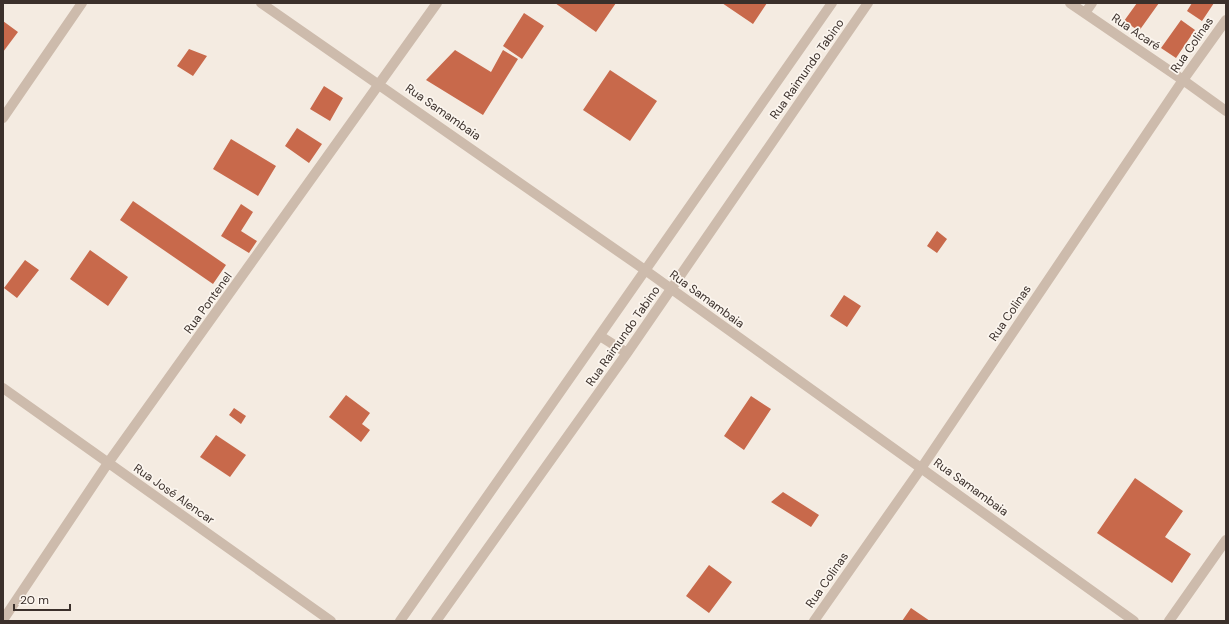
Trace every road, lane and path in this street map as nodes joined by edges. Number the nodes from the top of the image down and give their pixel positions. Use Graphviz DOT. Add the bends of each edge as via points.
graph roads {
  1 [pos="82,3"];
  2 [pos="261,3"];
  3 [pos="438,3"];
  4 [pos="832,3"];
  5 [pos="868,3"];
  6 [pos="1070,3"];
  7 [pos="1092,3"];
  8 [pos="1085,12"];
  9 [pos="1226,20"];
  10 [pos="1183,80"];
  11 [pos="381,84"];
  12 [pos="1226,111"];
  13 [pos="3,118"];
  14 [pos="645,270"];
  15 [pos="671,290"];
  16 [pos="600,336"];
  17 [pos="627,353"];
  18 [pos="3,388"];
  19 [pos="108,463"];
  20 [pos="922,467"];
  21 [pos="1226,540"];
  22 [pos="3,620"];
  23 [pos="331,621"];
  24 [pos="400,621"];
  25 [pos="436,621"];
  26 [pos="814,621"];
  27 [pos="1134,621"];
  28 [pos="1169,621"];
  1 -- 13 [label="street"];
  2 -- 11 [label="street, Rua Samambaia"];
  3 -- 11 [label="street, Rua Pontenel"];
  4 -- 14 [label="street, Rua Raimundo Tabino"];
  5 -- 15 [label="street, Rua Raimundo Tabino"];
  6 -- 8 [label="street, Rua Acaré"];
  7 -- 8 [label="street"];
  8 -- 10 [label="street, Rua Acaré"];
  9 -- 10 [label="street, Rua Colinas"];
  10 -- 12 [label="street, Rua Acaré"];
  10 -- 20 [label="street, Rua Colinas"];
  11 -- 14 [label="street, Rua Samambaia"];
  11 -- 19 [label="street, Rua Pontenel"];
  14 -- 15 [label="street, Rua Samambaia"];
  14 -- 16 [label="street, Rua Raimundo Tabino"];
  15 -- 17 [label="street, Rua Raimundo Tabino"];
  15 -- 20 [label="street, Rua Samambaia"];
  16 -- 17 [label="street"];
  16 -- 24 [label="street, Rua Raimundo Tabino"];
  17 -- 25 [label="street, Rua Raimundo Tabino"];
  18 -- 19 [label="street, Rua José Alencar"];
  19 -- 22 [label="street, Rua Pontenel"];
  19 -- 23 [label="street, Rua José Alencar"];
  20 -- 26 [label="street, Rua Colinas"];
  20 -- 27 [label="street, Rua Samambaia"];
  21 -- 28 [label="street"];
}
